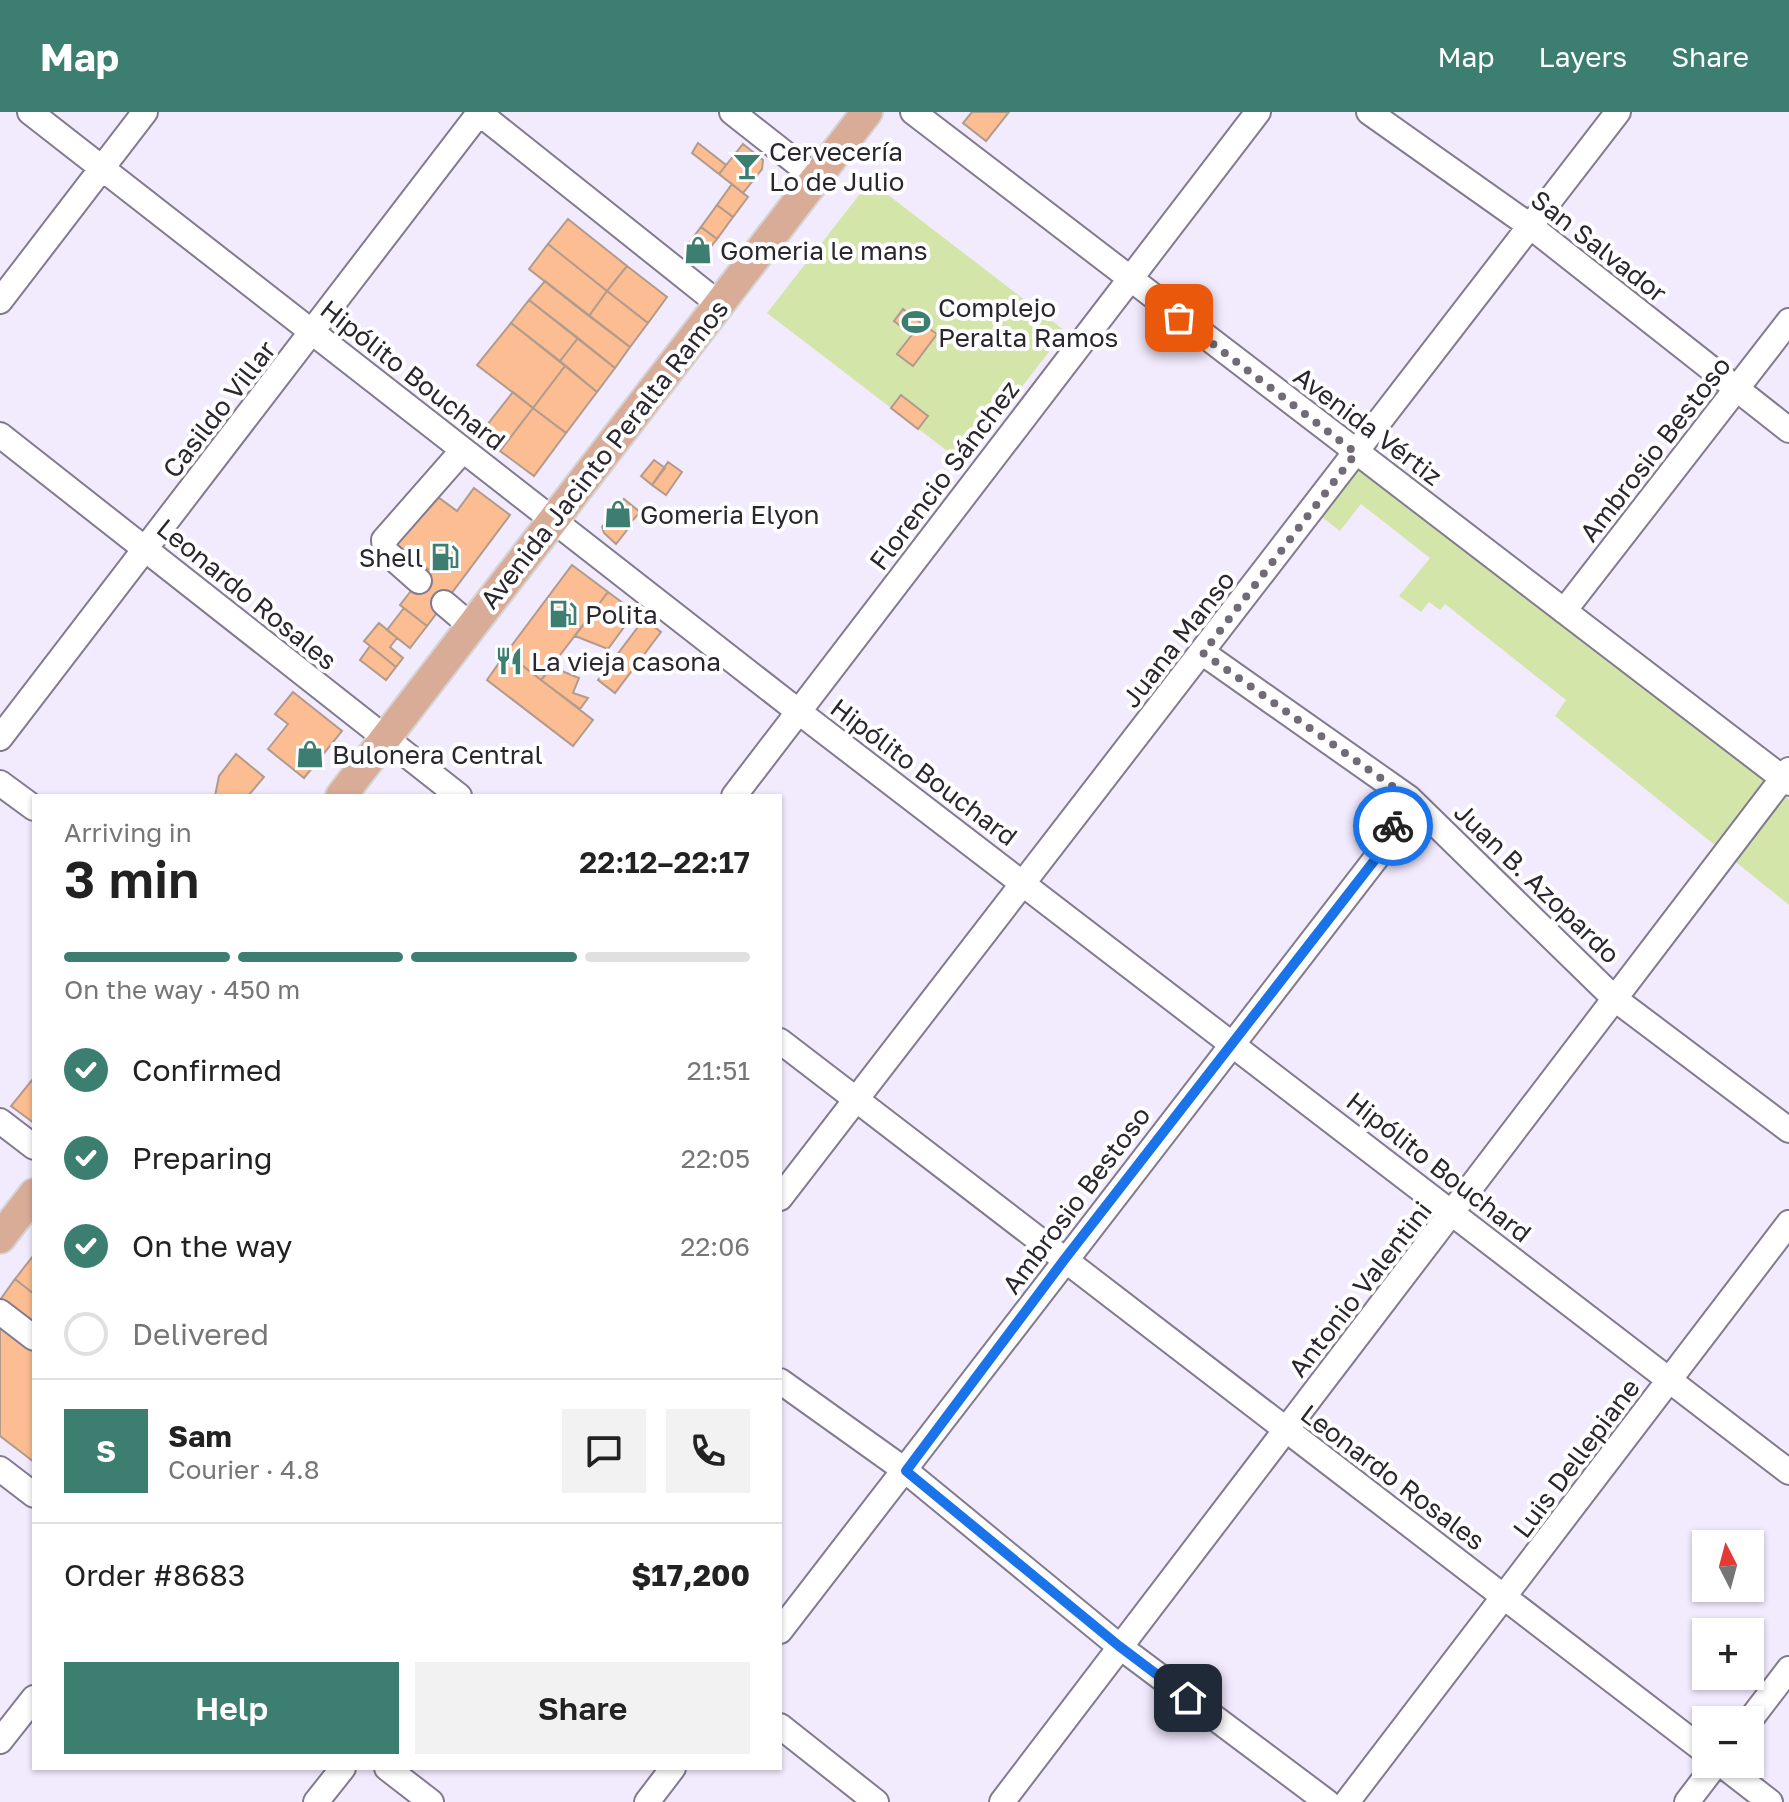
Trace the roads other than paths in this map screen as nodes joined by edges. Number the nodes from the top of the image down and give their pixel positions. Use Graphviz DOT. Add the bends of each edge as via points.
graph roads {
  1 [pos="30,112"];
  2 [pos="145,112"];
  3 [pos="479,112"];
  4 [pos="732,112"];
  5 [pos="867,112"];
  6 [pos="913,112"];
  7 [pos="1258,112"];
  8 [pos="1369,112"];
  9 [pos="1618,112"];
  10 [pos="102,168"];
  11 [pos="816,178"];
  12 [pos="1530,226"];
  13 [pos="1129,280"];
  14 [pos="0,301"];
  15 [pos="719,304"];
  16 [pos="1789,321"];
  17 [pos="313,333"];
  18 [pos="1736,389"];
  19 [pos="1789,430"];
  20 [pos="0,435"];
  21 [pos="463,450"];
  22 [pos="1356,453"];
  23 [pos="552,520"];
  24 [pos="146,549"];
  25 [pos="419,581"];
  26 [pos="444,603"];
  27 [pos="1564,611"];
  28 [pos="471,626"];
  29 [pos="1203,653"];
  30 [pos="799,712"];
  31 [pos="0,738"];
  32 [pos="385,740"];
  33 [pos="1787,777"];
  34 [pos="0,783"];
  35 [pos="343,794"];
  36 [pos="456,794"];
  37 [pos="736,794"];
  38 [pos="1409,798"];
  39 [pos="32,807"];
  40 [pos="1024,883"];
  41 [pos="1615,999"];
  42 [pos="1232,1041"];
  43 [pos="782,1043"];
  44 [pos="857,1100"];
  45 [pos="0,1121"];
  46 [pos="1789,1130"];
  47 [pos="32,1145"];
  48 [pos="782,1195"];
  49 [pos="32,1197"];
  50 [pos="1454,1214"];
  51 [pos="1789,1223"];
  52 [pos="0,1238"];
  53 [pos="1064,1260"];
  54 [pos="0,1312"];
  55 [pos="32,1336"];
  56 [pos="782,1382"];
  57 [pos="1669,1382"];
  58 [pos="1287,1430"];
  59 [pos="0,1469"];
  60 [pos="906,1471"];
  61 [pos="1789,1472"];
  62 [pos="32,1493"];
  63 [pos="1505,1597"];
  64 [pos="782,1628"];
  65 [pos="1119,1646"];
  66 [pos="1789,1669"];
  67 [pos="32,1701"];
  68 [pos="1761,1706"];
  69 [pos="782,1728"];
  70 [pos="0,1741"];
  71 [pos="1692,1741"];
  72 [pos="341,1770"];
  73 [pos="390,1770"];
  74 [pos="671,1770"];
  75 [pos="1707,1778"];
  76 [pos="1738,1778"];
  77 [pos="316,1802"];
  78 [pos="431,1802"];
  79 [pos="647,1802"];
  80 [pos="876,1802"];
  81 [pos="1002,1802"];
  82 [pos="1327,1802"];
  83 [pos="1347,1802"];
  84 [pos="1687,1802"];
  85 [pos="1770,1802"];
  1 -- 10 [label="street, Hipólito Bouchard"];
  2 -- 10 [label="street"];
  3 -- 15 [label="street"];
  3 -- 17 [label="street, Casildo Villar"];
  4 -- 11 [label="street"];
  5 -- 11 [label="main road, Avenida Jacinto Peralta Ramos"];
  6 -- 13 [label="street, Avenida Vértiz"];
  7 -- 13 [label="street, Florencio Sánchez"];
  8 -- 12 [label="street, San Salvador"];
  9 -- 12 [label="street, Juana Manso"];
  10 -- 14 [label="street"];
  10 -- 17 [label="street, Hipólito Bouchard"];
  11 -- 15 [label="main road, Avenida Jacinto Peralta Ramos"];
  12 -- 18 [label="street, San Salvador"];
  12 -- 22 [label="street, Juana Manso"];
  13 -- 22 [label="street, Avenida Vértiz"];
  13 -- 30 [label="street, Florencio Sánchez"];
  15 -- 23 [label="main road, Avenida Jacinto Peralta Ramos"];
  16 -- 18 [label="street, Ambrosio Bestoso"];
  17 -- 21 [label="street, Hipólito Bouchard"];
  17 -- 24 [label="street, Casildo Villar"];
  18 -- 19 [label="street, San Salvador"];
  18 -- 27 [label="street, Ambrosio Bestoso"];
  20 -- 24 [label="street, Leonardo Rosales"];
  21 -- 23 [label="street, Hipólito Bouchard"];
  21 -- 25 [label="street" via="384,540 385,551"];
  22 -- 27 [label="street, Avenida Vértiz"];
  22 -- 29 [label="street, Juana Manso"];
  23 -- 28 [label="main road, Avenida Jacinto Peralta Ramos"];
  23 -- 30 [label="street, Hipólito Bouchard"];
  24 -- 31 [label="street, Casildo Villar"];
  24 -- 32 [label="street, Leonardo Rosales"];
  26 -- 28 [label="street"];
  27 -- 33 [label="street, Avenida Vértiz"];
  28 -- 32 [label="main road, Avenida Jacinto Peralta Ramos"];
  29 -- 38 [label="street, Juan B. Azopardo"];
  29 -- 40 [label="street, Juana Manso"];
  30 -- 37 [label="street, Florencio Sánchez"];
  30 -- 40 [label="street, Hipólito Bouchard"];
  32 -- 35 [label="main road, Avenida Jacinto Peralta Ramos"];
  32 -- 36 [label="street, Leonardo Rosales"];
  33 -- 41 [label="street, Antonio Valentini"];
  34 -- 39 [label="street"];
  38 -- 41 [label="street, Juan B. Azopardo"];
  38 -- 42 [label="street, Ambrosio Bestoso" via="1377,857"];
  40 -- 42 [label="street, Hipólito Bouchard"];
  40 -- 44 [label="street, Juana Manso"];
  41 -- 46 [label="street, Juan B. Azopardo"];
  41 -- 50 [label="street, Antonio Valentini"];
  42 -- 50 [label="street, Hipólito Bouchard"];
  42 -- 53 [label="street, Ambrosio Bestoso"];
  43 -- 44 [label="street, Leonardo Rosales"];
  44 -- 48 [label="street, Juana Manso"];
  44 -- 53 [label="street, Leonardo Rosales"];
  45 -- 47 [label="street"];
  49 -- 52 [label="main road"];
  50 -- 57 [label="street, Hipólito Bouchard"];
  50 -- 58 [label="street, Antonio Valentini"];
  51 -- 57 [label="street, Luis Dellepiane"];
  53 -- 58 [label="street, Leonardo Rosales"];
  53 -- 60 [label="street, Ambrosio Bestoso"];
  54 -- 55 [label="street"];
  56 -- 60 [label="street"];
  57 -- 61 [label="street, Hipólito Bouchard"];
  57 -- 63 [label="street, Luis Dellepiane"];
  58 -- 63 [label="street, Leonardo Rosales"];
  58 -- 65 [label="street, Antonio Valentini"];
  59 -- 62 [label="street"];
  60 -- 64 [label="street, Ambrosio Bestoso"];
  60 -- 65 [label="street"];
  63 -- 71 [label="street, Leonardo Rosales"];
  63 -- 83 [label="street, Luis Dellepiane"];
  65 -- 81 [label="street, Antonio Valentini"];
  65 -- 82 [label="street"];
  66 -- 68 [label="street"];
  67 -- 70 [label="street"];
  69 -- 80 [label="street"];
  72 -- 77 [label="street"];
  73 -- 78 [label="street"];
  74 -- 79 [label="street"];
  75 -- 84 [label="street"];
  76 -- 85 [label="street"];
}
